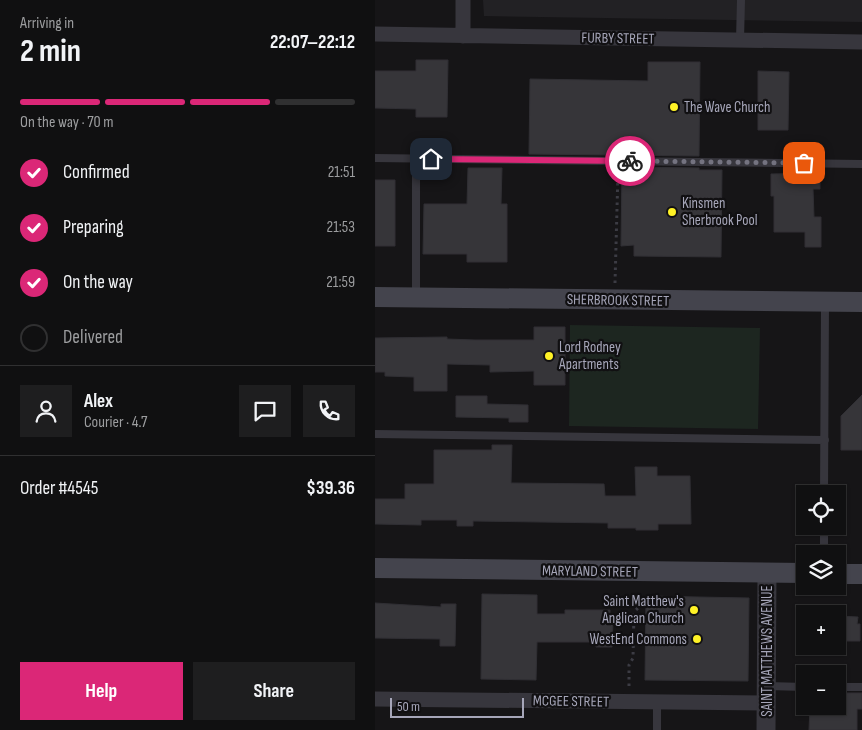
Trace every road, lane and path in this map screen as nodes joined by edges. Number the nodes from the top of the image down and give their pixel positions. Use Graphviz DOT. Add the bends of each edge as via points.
graph roads {
  1 [pos="463,0"];
  2 [pos="741,0"];
  3 [pos="375,34"];
  4 [pos="463,36"];
  5 [pos="741,40"];
  6 [pos="862,42"];
  7 [pos="375,158"];
  8 [pos="618,161"];
  9 [pos="862,164"];
  10 [pos="417,177"];
  11 [pos="375,297"];
  12 [pos="416,298"];
  13 [pos="615,300"];
  14 [pos="825,302"];
  15 [pos="862,302"];
  16 [pos="375,434"];
  17 [pos="825,440"];
  18 [pos="825,485"];
  19 [pos="375,568"];
  20 [pos="767,573"];
  21 [pos="796,573"];
  22 [pos="846,574"];
  23 [pos="862,574"];
  24 [pos="637,592"];
  25 [pos="846,687"];
  26 [pos="862,687"];
  27 [pos="796,689"];
  28 [pos="766,695"];
  29 [pos="375,699"];
  30 [pos="629,702"];
  31 [pos="657,702"];
  32 [pos="657,730"];
  33 [pos="766,730"];
  1 -- 4 [label="street"];
  2 -- 5 [label="lane"];
  3 -- 4 [label="street, FURBY STREET"];
  4 -- 5 [label="street, FURBY STREET"];
  5 -- 6 [label="street, FURBY STREET"];
  7 -- 8 [label="lane"];
  8 -- 9 [label="lane"];
  8 -- 13 [label="path"];
  10 -- 12 [label="lane"];
  11 -- 12 [label="main road, SHERBROOK STREET"];
  12 -- 13 [label="main road, SHERBROOK STREET"];
  13 -- 14 [label="main road, SHERBROOK STREET"];
  14 -- 15 [label="main road, SHERBROOK STREET"];
  14 -- 17 [label="lane"];
  16 -- 17 [label="lane"];
  17 -- 18 [label="lane"];
  19 -- 20 [label="main road, MARYLAND STREET"];
  20 -- 21 [label="main road, MARYLAND STREET"];
  20 -- 28 [label="street, SAINT MATTHEWS AVENUE"];
  22 -- 23 [label="main road"];
  24 -- 30 [label="path" via="639,607 634,612"];
  25 -- 26 [label="lane"];
  27 -- 28 [label="lane"];
  28 -- 31 [label="street, MCGEE STREET"];
  28 -- 33 [label="street, SAINT MATTHEWS AVENUE"];
  29 -- 30 [label="street, MCGEE STREET"];
  30 -- 31 [label="street, MCGEE STREET"];
  31 -- 32 [label="lane"];
}
